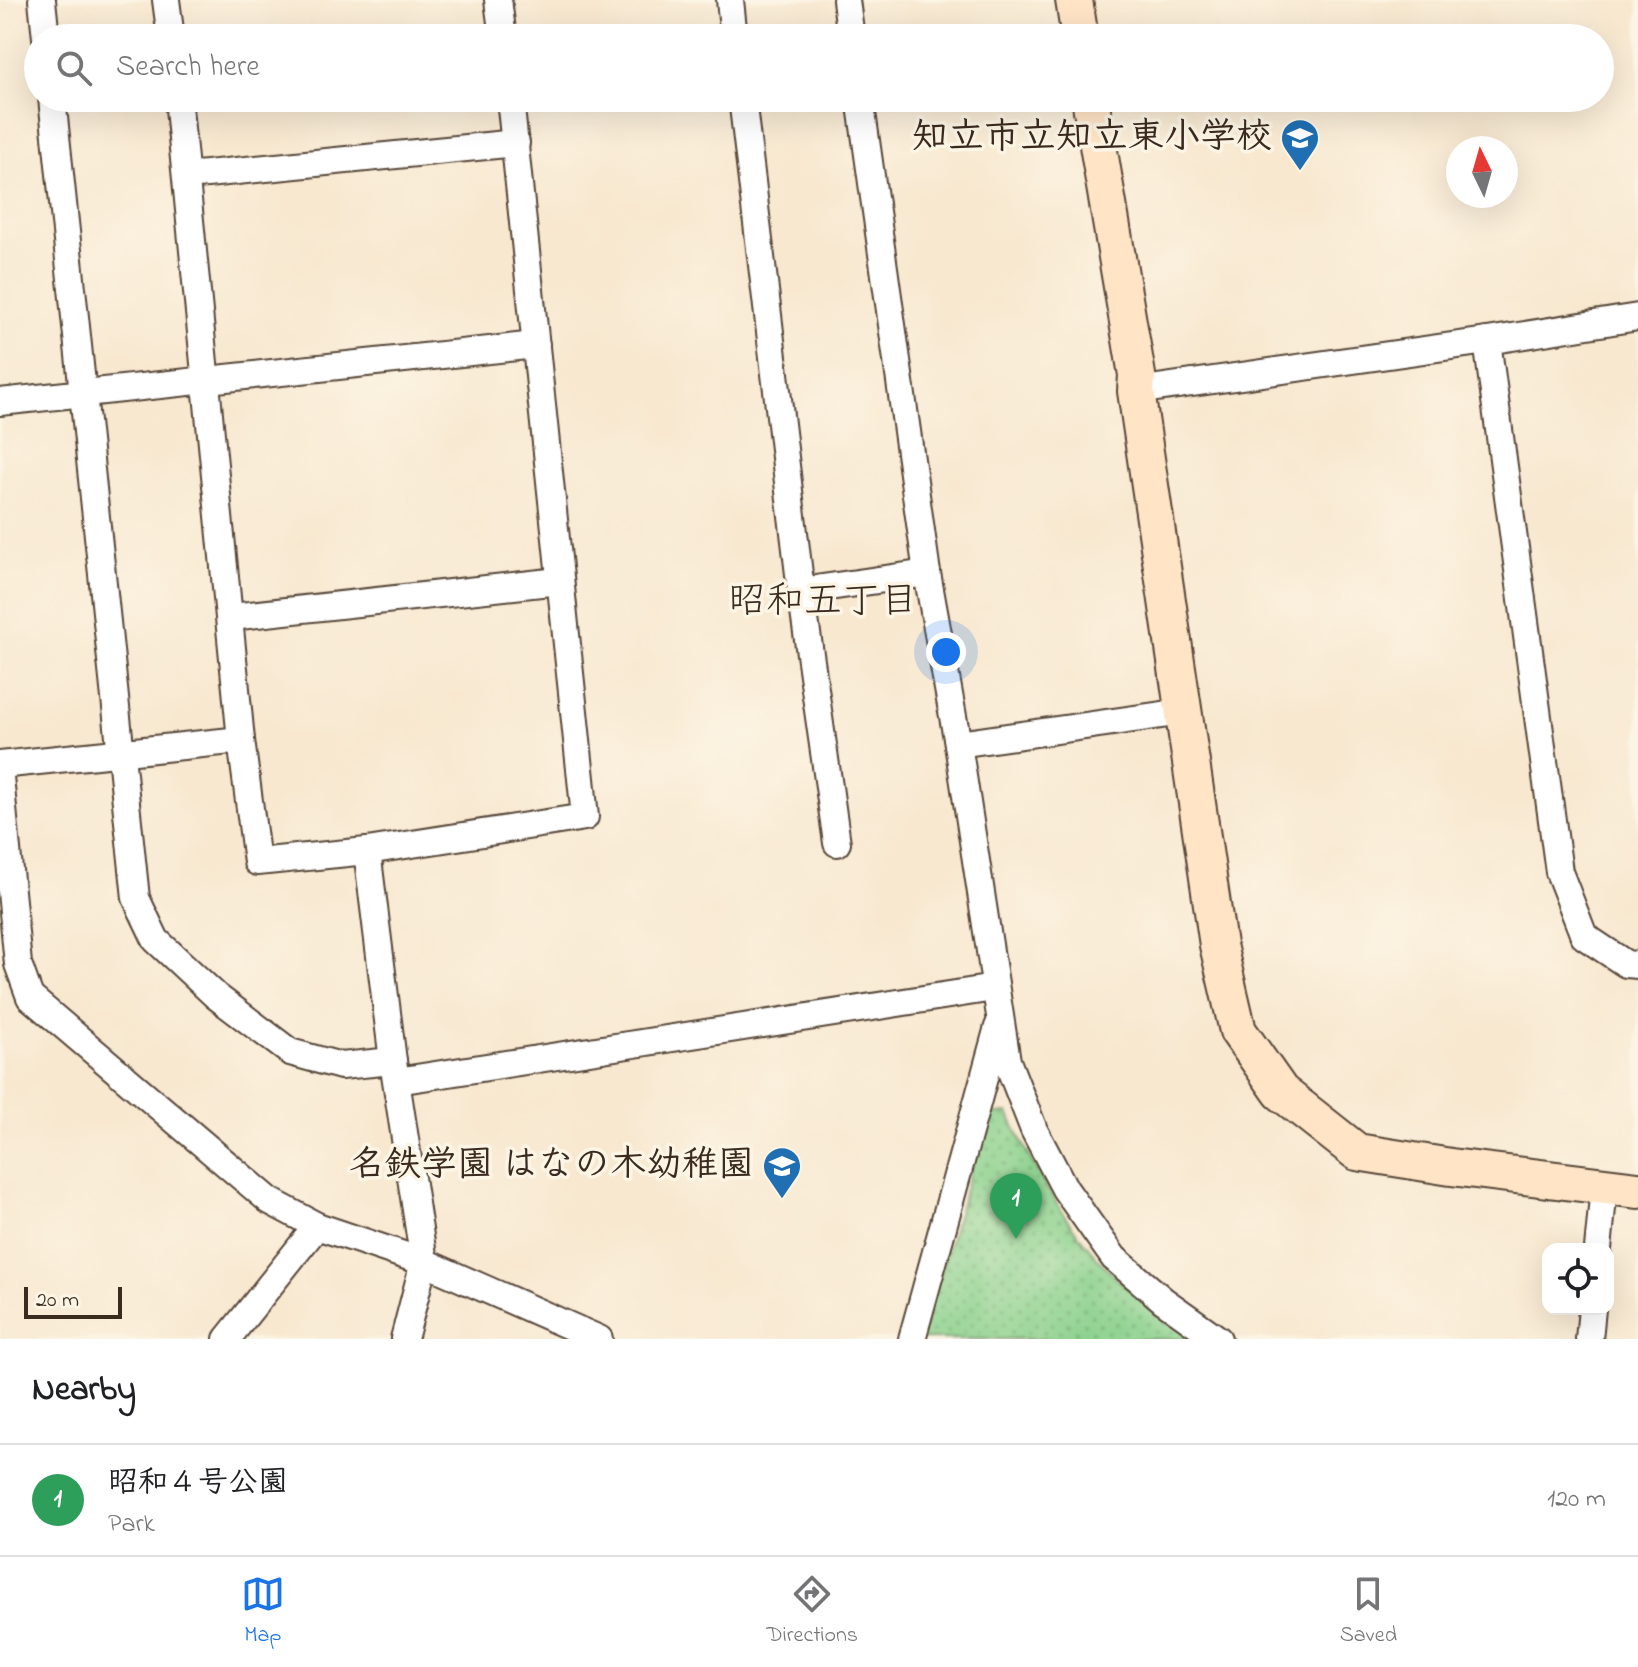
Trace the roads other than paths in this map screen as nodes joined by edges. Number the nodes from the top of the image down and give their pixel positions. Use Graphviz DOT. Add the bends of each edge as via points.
graph roads {
  1 [pos="42,0"];
  2 [pos="166,0"];
  3 [pos="498,0"];
  4 [pos="730,0"];
  5 [pos="846,0"];
  6 [pos="1074,0"];
  7 [pos="45,24"];
  8 [pos="169,24"];
  9 [pos="501,24"];
  10 [pos="733,24"];
  11 [pos="849,24"];
  12 [pos="1078,24"];
  13 [pos="53,112"];
  14 [pos="180,112"];
  15 [pos="512,112"];
  16 [pos="744,112"];
  17 [pos="862,112"];
  18 [pos="1092,112"];
  19 [pos="516,143"];
  20 [pos="187,176"];
  21 [pos="1638,317"];
  22 [pos="1487,341"];
  23 [pos="536,345"];
  24 [pos="207,379"];
  25 [pos="1136,391"];
  26 [pos="82,392"];
  27 [pos="0,402"];
  28 [pos="927,573"];
  29 [pos="559,581"];
  30 [pos="801,591"];
  31 [pos="231,617"];
  32 [pos="1183,712"];
  33 [pos="241,740"];
  34 [pos="958,744"];
  35 [pos="123,754"];
  36 [pos="0,765"];
  37 [pos="0,777"];
  38 [pos="837,843"];
  39 [pos="367,851"];
  40 [pos="1638,965"];
  41 [pos="994,988"];
  42 [pos="999,1023"];
  43 [pos="395,1071"];
  44 [pos="1621,1188"];
  45 [pos="317,1226"];
  46 [pos="1600,1243"];
  47 [pos="424,1262"];
  48 [pos="1591,1315"];
  49 [pos="227,1339"];
  50 [pos="404,1339"];
  51 [pos="599,1339"];
  52 [pos="912,1339"];
  53 [pos="1218,1339"];
  54 [pos="1589,1339"];
  1 -- 7 [label="street"];
  2 -- 8 [label="street"];
  3 -- 9 [label="street"];
  4 -- 10 [label="street"];
  5 -- 11 [label="street"];
  6 -- 12 [label="street"];
  13 -- 26 [label="street"];
  14 -- 20 [label="street"];
  15 -- 19 [label="street"];
  16 -- 30 [label="street"];
  17 -- 28 [label="street"];
  18 -- 25 [label="street"];
  19 -- 20 [label="street"];
  19 -- 23 [label="street"];
  20 -- 24 [label="street"];
  21 -- 22 [label="street"];
  22 -- 25 [label="street"];
  22 -- 40 [label="street" via="1559,872 1584,936 1626,964"];
  23 -- 24 [label="street"];
  23 -- 29 [label="street"];
  24 -- 26 [label="street"];
  24 -- 31 [label="street"];
  25 -- 32 [label="street"];
  26 -- 27 [label="street"];
  26 -- 35 [label="street"];
  28 -- 30 [label="street"];
  28 -- 34 [label="street"];
  29 -- 31 [label="street"];
  29 -- 39 [label="street" via="585,817"];
  30 -- 38 [label="street"];
  31 -- 33 [label="street"];
  32 -- 34 [label="street"];
  32 -- 44 [label="street" via="1218,945 1238,1031 1281,1092 1357,1152"];
  33 -- 35 [label="street"];
  33 -- 39 [label="street" via="257,862"];
  34 -- 41 [label="street"];
  35 -- 36 [label="street"];
  35 -- 43 [label="street" via="136,898 156,940 216,996 290,1052 341,1066"];
  37 -- 45 [label="street" via="18,964 30,997 270,1201"];
  39 -- 43 [label="street"];
  41 -- 42 [label="street"];
  41 -- 43 [label="street"];
  42 -- 52 [label="street"];
  42 -- 53 [label="street" via="1007,1061 1034,1130 1065,1189 1114,1258"];
  43 -- 47 [label="street"];
  44 -- 46 [label="street"];
  45 -- 47 [label="street"];
  45 -- 49 [label="street"];
  47 -- 50 [label="street"];
  47 -- 51 [label="street"];
  48 -- 54 [label="street"];
}
